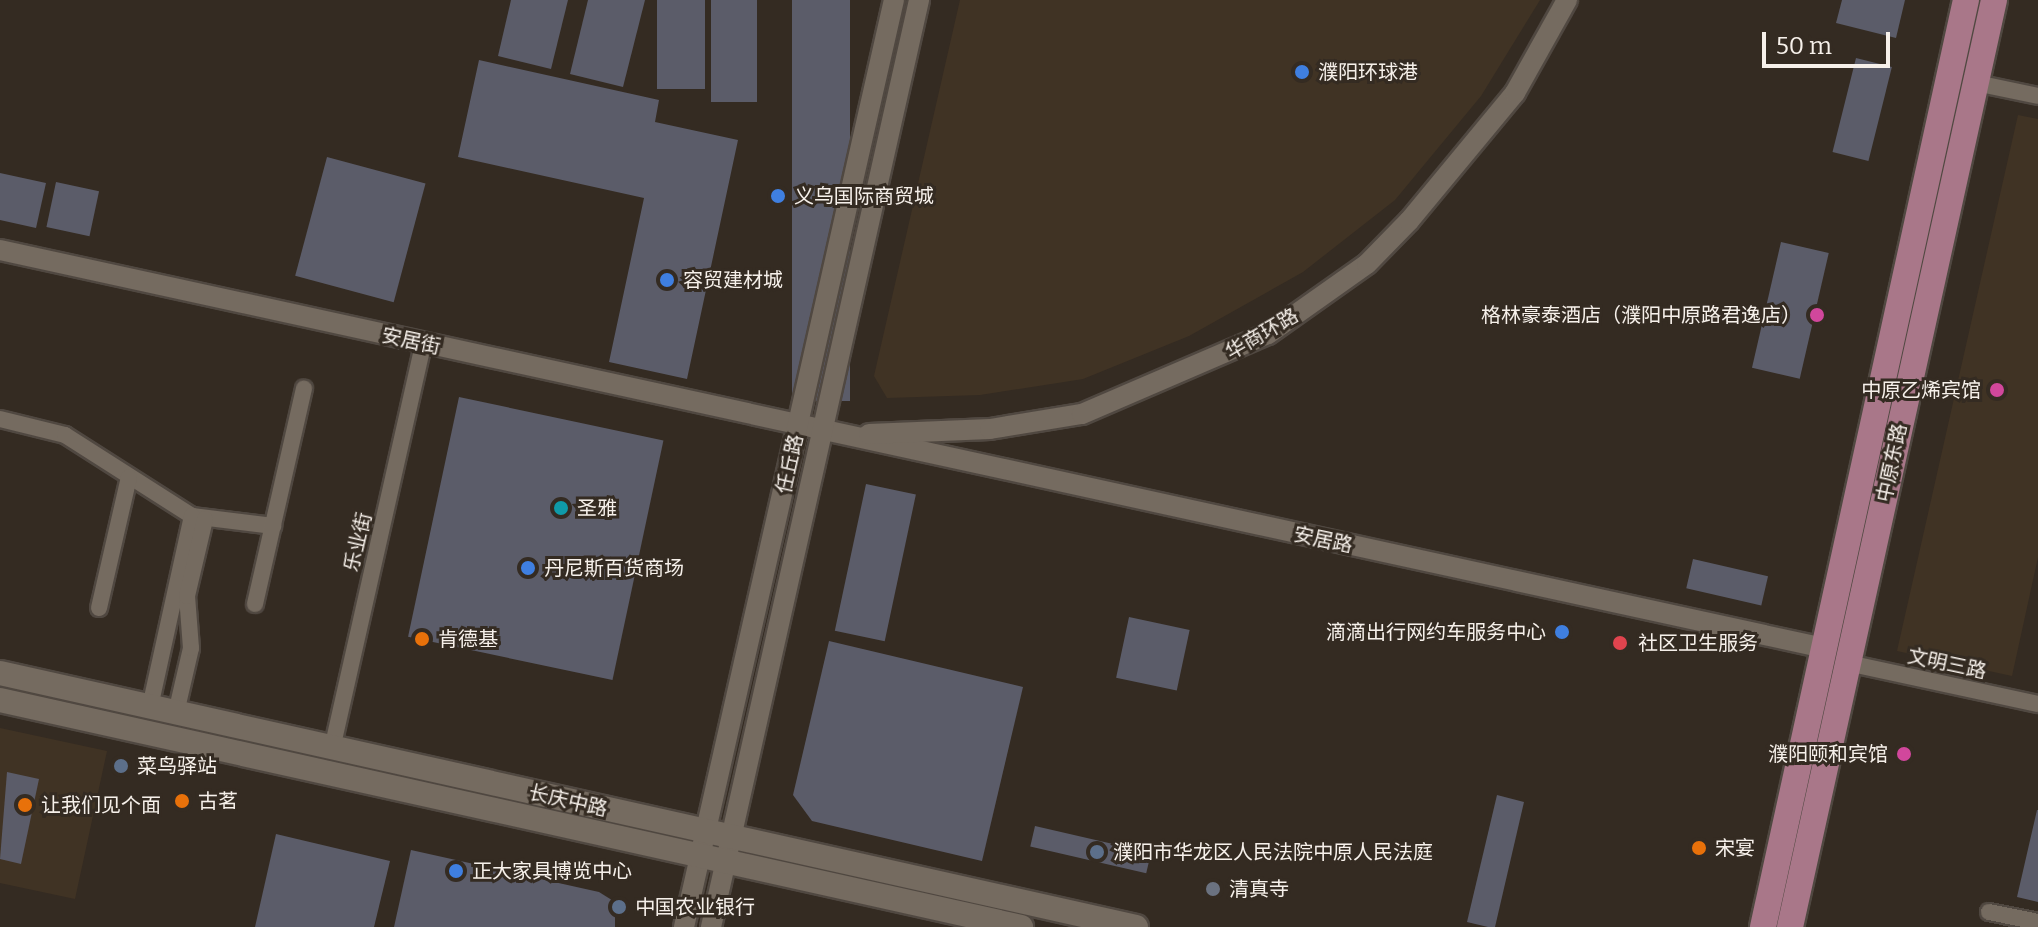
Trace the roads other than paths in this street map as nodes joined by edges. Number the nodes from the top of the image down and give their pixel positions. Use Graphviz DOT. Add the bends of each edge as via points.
graph roads {
  1 [pos="894,0"];
  2 [pos="919,0"];
  3 [pos="1567,0"];
  4 [pos="1966,0"];
  5 [pos="1994,0"];
  6 [pos="1976,83"];
  7 [pos="2038,96"];
  8 [pos="0,250"];
  9 [pos="423,344"];
  10 [pos="304,388"];
  11 [pos="0,419"];
  12 [pos="799,427"];
  13 [pos="823,433"];
  14 [pos="129,477"];
  15 [pos="198,517"];
  16 [pos="273,526"];
  17 [pos="255,604"];
  18 [pos="99,608"];
  19 [pos="1824,648"];
  20 [pos="1848,663"];
  21 [pos="0,673"];
  22 [pos="0,700"];
  23 [pos="2038,704"];
  24 [pos="150,707"];
  25 [pos="176,713"];
  26 [pos="332,749"];
  27 [pos="705,832"];
  28 [pos="731,837"];
  29 [pos="700,857"];
  30 [pos="725,863"];
  31 [pos="1989,912"];
  32 [pos="2038,922"];
  33 [pos="684,927"];
  34 [pos="711,927"];
  35 [pos="1021,927"];
  36 [pos="1136,927"];
  37 [pos="1763,927"];
  38 [pos="1790,927"];
  1 -- 12 [label="street, 任丘路"];
  2 -- 13 [label="street, 任丘路"];
  3 -- 13 [label="street, 华商环路" via="1515,93 1409,221 1367,264 1268,334 1082,414 936,433"];
  4 -- 19 [label="main road, 中原东路"];
  5 -- 6 [label="main road, 中原东路"];
  6 -- 7 [label="street"];
  6 -- 20 [label="main road, 中原东路"];
  8 -- 9 [label="street, 安居街"];
  9 -- 12 [label="street, 安居街"];
  9 -- 26 [label="street, 乐业街"];
  10 -- 16 [label="street"];
  11 -- 14 [label="street" via="65,435"];
  12 -- 13 [label="street, 安居街"];
  12 -- 27 [label="street, 任丘路"];
  13 -- 19 [label="street, 安居路"];
  13 -- 28 [label="street, 任丘路"];
  14 -- 15 [label="street"];
  14 -- 18 [label="street"];
  15 -- 16 [label="street"];
  15 -- 24 [label="street"];
  15 -- 25 [label="street" via="187,596 191,648"];
  16 -- 17 [label="street"];
  19 -- 37 [label="main road, 中原东路"];
  20 -- 23 [label="street, 文明三路"];
  20 -- 38 [label="main road, 中原东路"];
  21 -- 24 [label="main road, 长庆中路"];
  22 -- 29 [label="main road, 长庆中路"];
  24 -- 25 [label="main road, 长庆中路"];
  25 -- 26 [label="main road, 长庆中路"];
  26 -- 27 [label="main road, 长庆中路"];
  27 -- 28 [label="main road, 长庆中路"];
  27 -- 29 [label="street, 任丘路"];
  28 -- 30 [label="street, 任丘路"];
  28 -- 36 [label="main road, 长庆中路"];
  29 -- 30 [label="main road, 长庆中路"];
  29 -- 33 [label="street, 任丘路"];
  30 -- 34 [label="street, 任丘路"];
  30 -- 35 [label="main road, 长庆中路"];
  31 -- 32 [label="street"];
}
